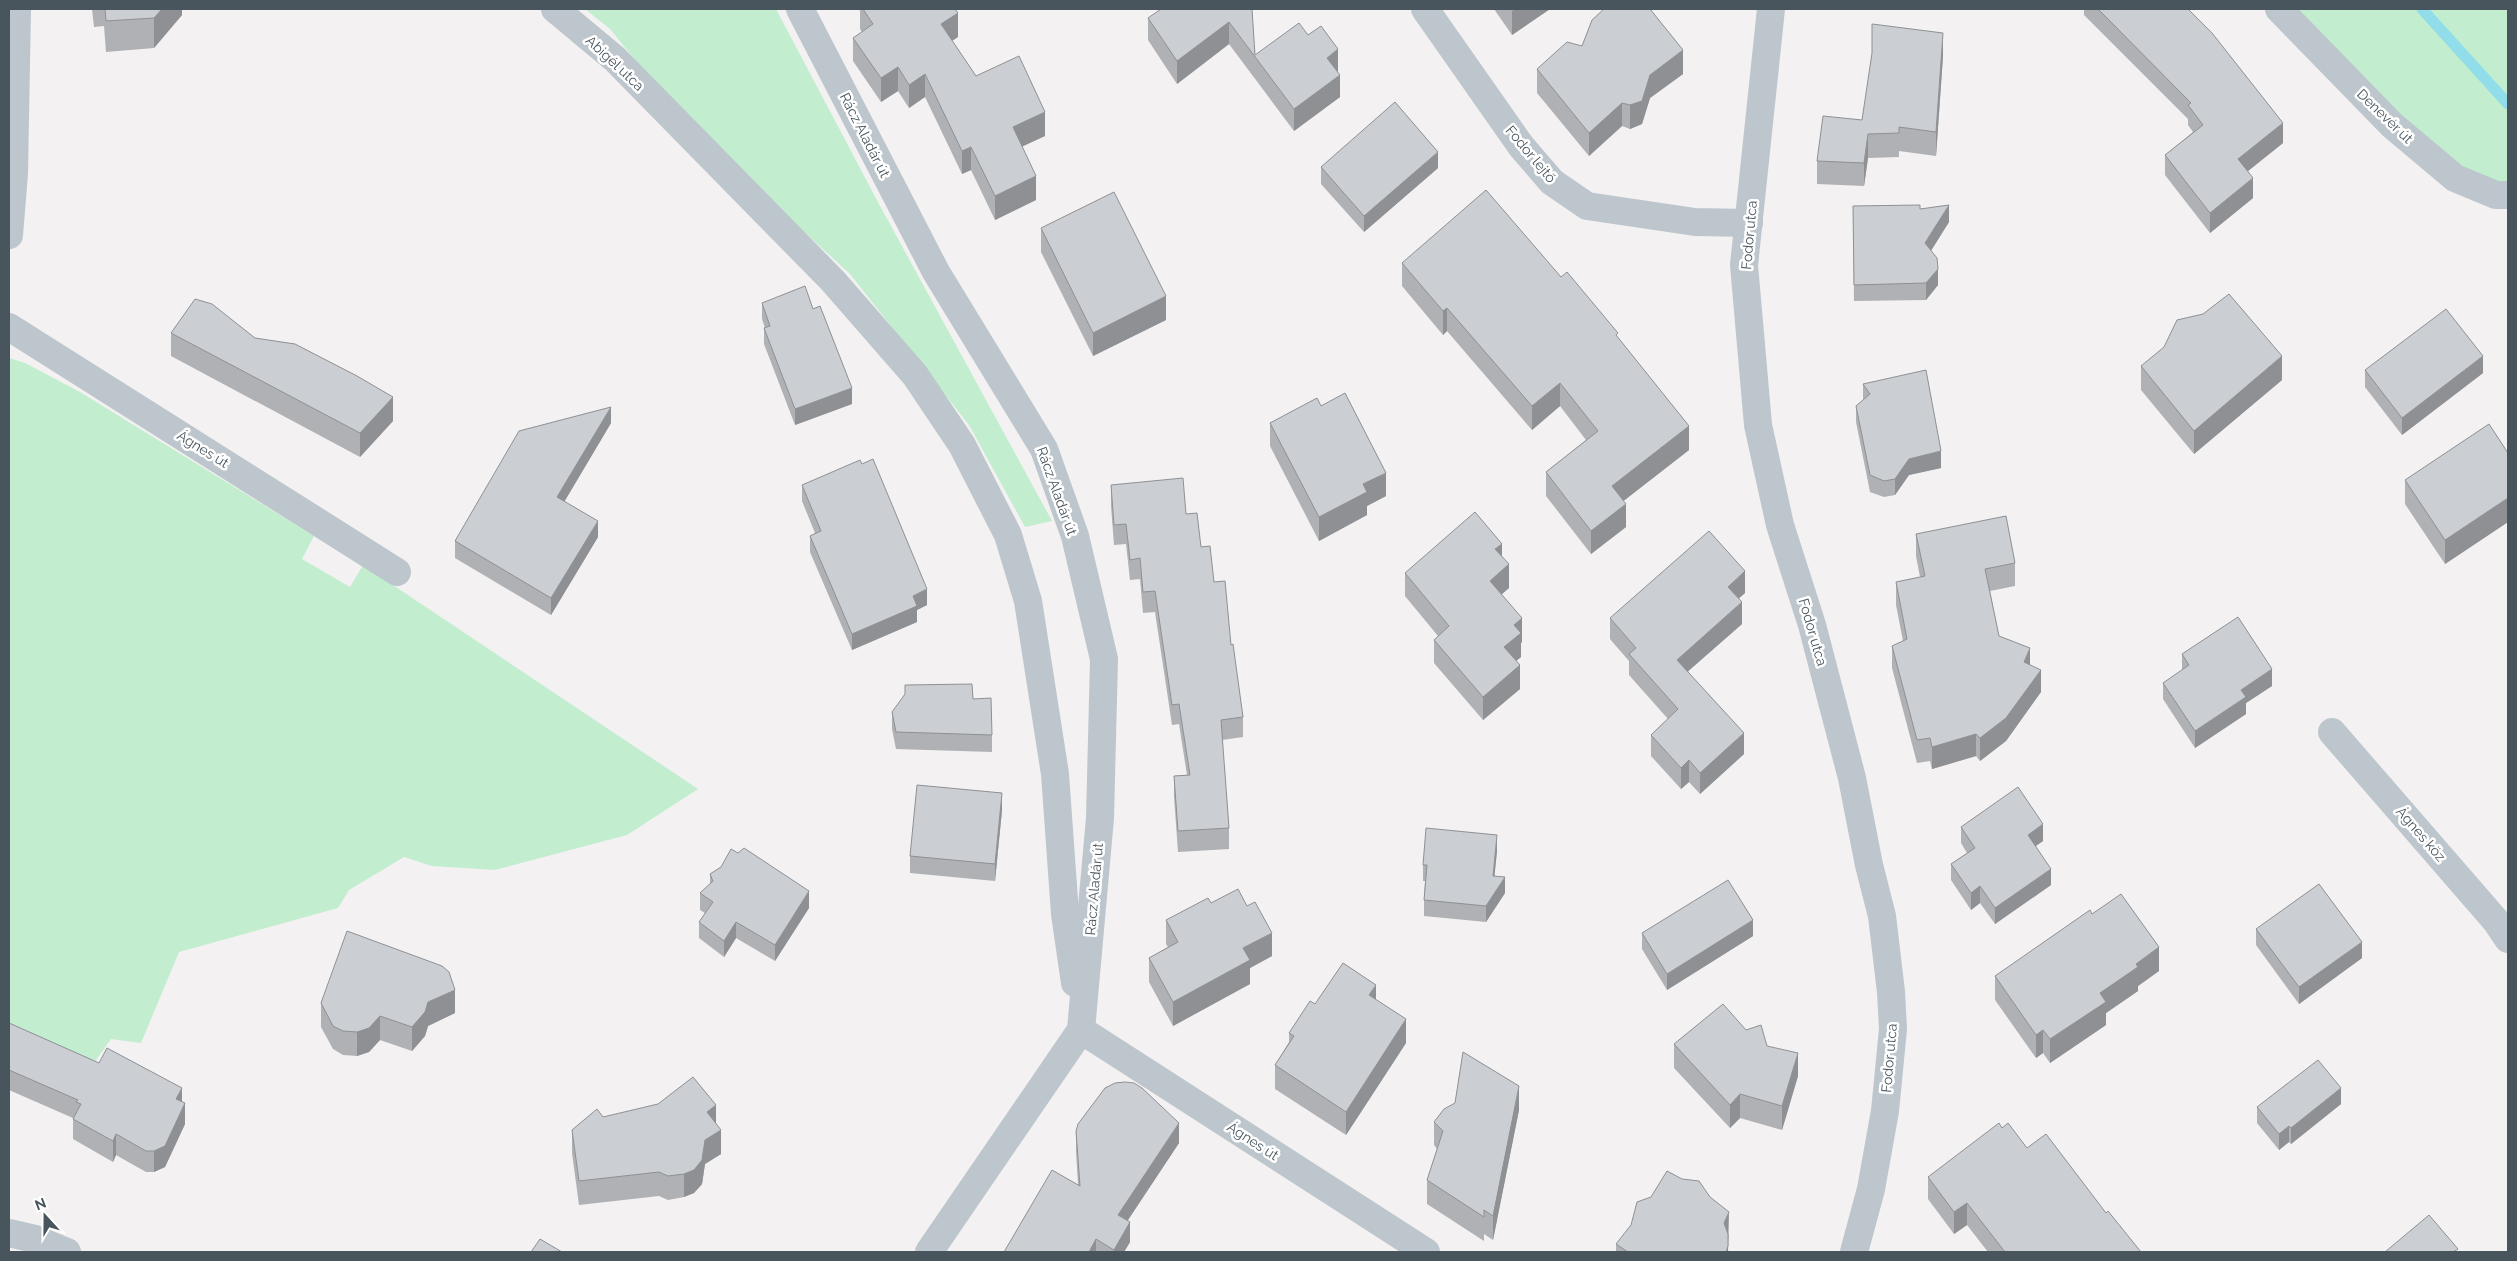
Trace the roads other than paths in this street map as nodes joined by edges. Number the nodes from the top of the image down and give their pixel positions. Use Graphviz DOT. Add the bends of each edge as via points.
graph roads {
  1 [pos="17,9"];
  2 [pos="555,9"];
  3 [pos="800,9"];
  4 [pos="1425,9"];
  5 [pos="1772,9"];
  6 [pos="2279,9"];
  7 [pos="673,120"];
  8 [pos="2508,195"];
  9 [pos="1749,223"];
  10 [pos="9,236"];
  11 [pos="9,327"];
  12 [pos="397,572"];
  13 [pos="2332,732"];
  14 [pos="2508,939"];
  15 [pos="1081,1030"];
  16 [pos="9,1233"];
  17 [pos="67,1252"];
  18 [pos="930,1252"];
  19 [pos="1426,1252"];
  20 [pos="1854,1252"];
  1 -- 10 [label="street" via="14,173"];
  2 -- 7 [label="street, Abigél utca" via="615,59"];
  3 -- 15 [label="street, Rácz Aladár út" via="936,272 1044,449 1075,536 1104,658 1100,818"];
  4 -- 9 [label="street, Fodor lejtő" via="1522,146 1552,182 1588,206 1695,222"];
  5 -- 9 [label="street, Fodor utca"];
  6 -- 8 [label="street, Denevér út" via="2392,125 2455,178 2496,195"];
  7 -- 15 [label="street, Rácz Aladár út" via="833,281 915,375 962,445 1008,535 1028,601 1043,685 1055,774 1065,914"];
  9 -- 20 [label="street, Fodor utca" via="1744,265 1758,425 1780,526 1812,625 1852,778 1882,916 1891,992 1893,1030 1885,1111 1871,1189"];
  11 -- 12 [label="street, Ágnes út"];
  13 -- 14 [label="street, Ágnes köz" via="2496,921"];
  15 -- 18 [label="street, Rácz Aladár út"];
  15 -- 19 [label="street, Ágnes út"];
  16 -- 17 [label="street"];
}
